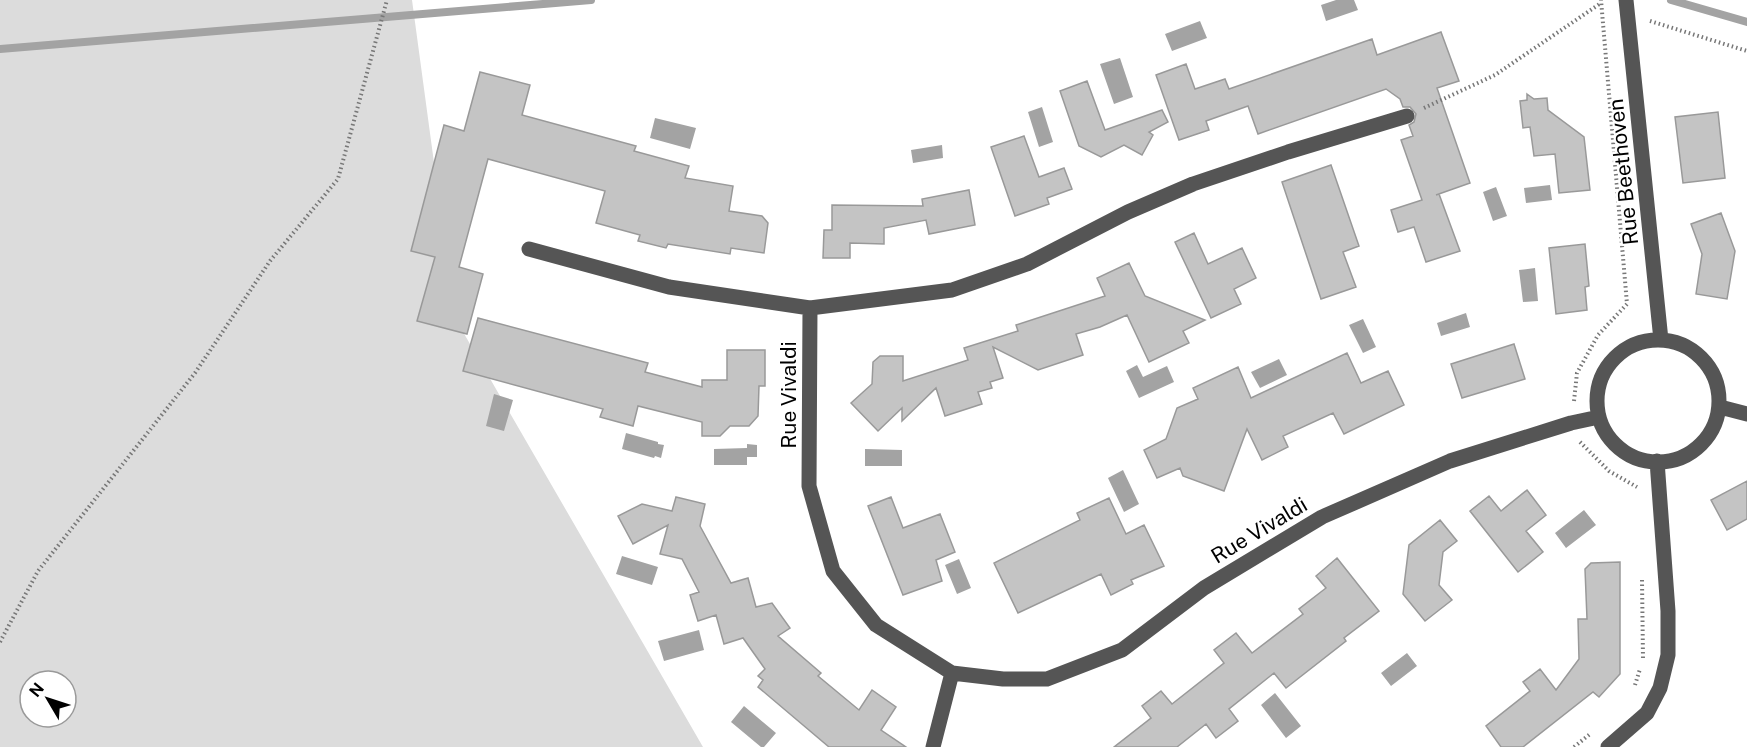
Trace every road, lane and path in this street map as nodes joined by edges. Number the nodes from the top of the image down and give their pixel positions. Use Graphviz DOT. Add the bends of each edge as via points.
graph roads {
  1 [pos="387,0"];
  2 [pos="1601,2"];
  3 [pos="1626,7"];
  4 [pos="1747,51"];
  5 [pos="1407,116"];
  6 [pos="529,249"];
  7 [pos="810,308"];
  8 [pos="1661,340"];
  9 [pos="1720,407"];
  10 [pos="1747,414"];
  11 [pos="1599,417"];
  12 [pos="1571,423"];
  13 [pos="1657,461"];
  14 [pos="1640,489"];
  15 [pos="1641,568"];
  16 [pos="0,642"];
  17 [pos="952,673"];
  18 [pos="1634,688"];
  19 [pos="1591,734"];
  20 [pos="933,747"];
  21 [pos="1574,747"];
  22 [pos="1608,747"];
  1 -- 16 [label="path" via="338,179 270,261 195,373 38,571"];
  2 -- 5 [label="path" via="1495,75"];
  2 -- 12 [label="path" via="1627,304 1598,335 1577,373"];
  3 -- 4 [label="path"];
  3 -- 8 [label="street, Rue Beethoven"];
  5 -- 7 [label="street" via="1193,184 1027,264 952,290"];
  6 -- 7 [label="street" via="669,287"];
  7 -- 17 [label="street, Rue Vivaldi" via="809,486 833,571 876,625"];
  8 -- 9 [label="street" via="1681,344 1698,355 1710,370"];
  8 -- 11 [label="street" via="1631,346 1608,366 1599,384"];
  9 -- 10 [label="street"];
  9 -- 13 [label="street" via="1703,441 1689,453"];
  11 -- 12 [label="street, Rue Vivaldi"];
  11 -- 13 [label="street" via="1610,439 1622,451 1637,459"];
  12 -- 14 [label="path" via="1579,441 1608,471"];
  12 -- 17 [label="street, Rue Vivaldi" via="1450,461 1322,517 1204,588 1122,650 1047,679"];
  13 -- 22 [label="street" via="1668,655 1660,688 1647,713"];
  15 -- 18 [label="path" via="1643,660"];
  17 -- 20 [label="street"];
  19 -- 21 [label="path"];
}
